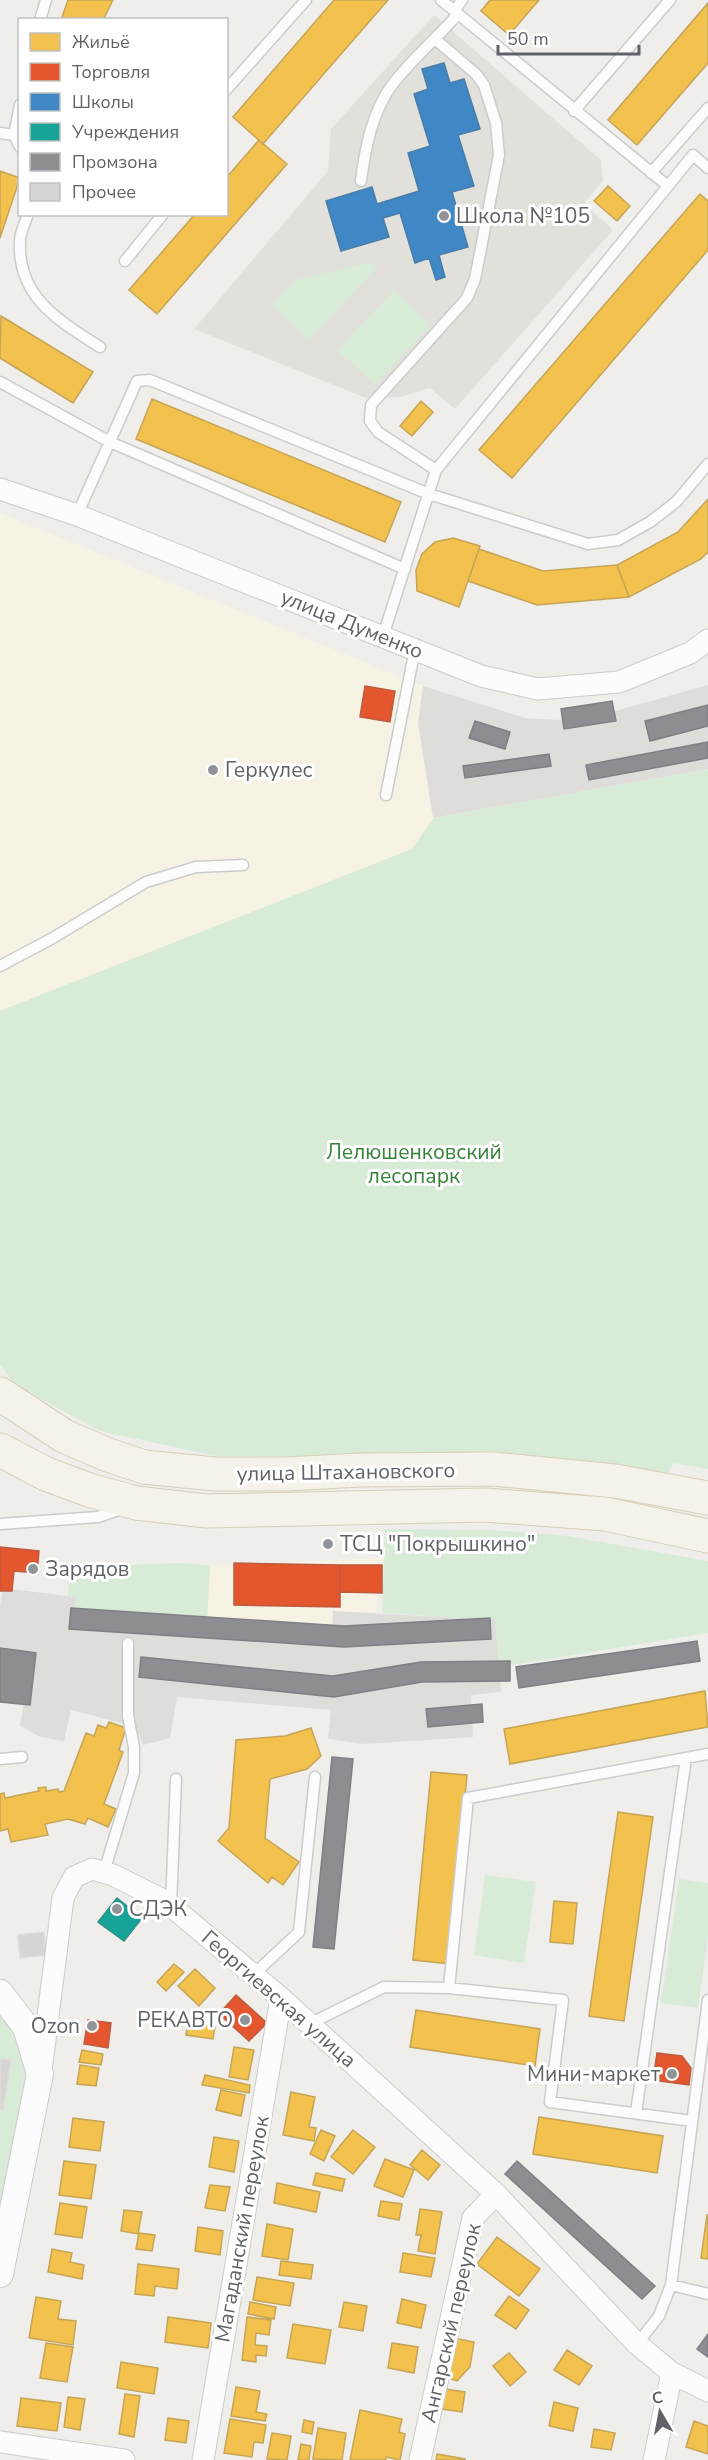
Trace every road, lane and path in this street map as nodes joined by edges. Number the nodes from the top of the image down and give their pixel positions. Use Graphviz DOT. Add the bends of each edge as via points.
graph roads {
  1 [pos="46,0"];
  2 [pos="306,0"];
  3 [pos="441,0"];
  4 [pos="462,0"];
  5 [pos="670,0"];
  6 [pos="456,12"];
  7 [pos="41,18"];
  8 [pos="435,39"];
  9 [pos="228,88"];
  10 [pos="708,108"];
  11 [pos="574,111"];
  12 [pos="18,115"];
  13 [pos="0,133"];
  14 [pos="14,135"];
  15 [pos="18,143"];
  16 [pos="708,168"];
  17 [pos="651,173"];
  18 [pos="361,181"];
  19 [pos="668,186"];
  20 [pos="27,216"];
  21 [pos="161,216"];
  22 [pos="125,261"];
  23 [pos="100,347"];
  24 [pos="0,382"];
  25 [pos="110,442"];
  26 [pos="708,464"];
  27 [pos="436,470"];
  28 [pos="0,489"];
  29 [pos="429,494"];
  30 [pos="77,515"];
  31 [pos="405,569"];
  32 [pos="383,636"];
  33 [pos="708,640"];
  34 [pos="415,649"];
  35 [pos="386,795"];
  36 [pos="243,865"];
  37 [pos="0,966"];
  38 [pos="0,1394"];
  39 [pos="0,1450"];
  40 [pos="708,1498"];
  41 [pos="136,1503"];
  42 [pos="0,1524"];
  43 [pos="708,1536"];
  44 [pos="128,1643"];
  45 [pos="708,1754"];
  46 [pos="22,1757"];
  47 [pos="686,1758"];
  48 [pos="0,1759"];
  49 [pos="315,1777"];
  50 [pos="176,1779"];
  51 [pos="104,1872"];
  52 [pos="171,1906"];
  53 [pos="253,1975"];
  54 [pos="449,1988"];
  55 [pos="0,1993"];
  56 [pos="281,1998"];
  57 [pos="708,2000"];
  58 [pos="309,2024"];
  59 [pos="704,2061"];
  60 [pos="40,2074"];
  61 [pos="636,2113"];
  62 [pos="692,2121"];
  63 [pos="496,2194"];
  64 [pos="0,2274"];
  65 [pos="671,2285"];
  66 [pos="708,2294"];
  67 [pos="637,2344"];
  68 [pos="672,2373"];
  69 [pos="708,2391"];
  70 [pos="0,2442"];
  71 [pos="123,2460"];
  72 [pos="203,2460"];
  73 [pos="420,2460"];
  74 [pos="654,2460"];
  1 -- 7 [label="lane"];
  2 -- 9 [label="lane"];
  3 -- 6 [label="lane"];
  4 -- 6 [label="lane"];
  5 -- 11 [label="lane"];
  6 -- 8 [label="lane"];
  6 -- 11 [label="lane"];
  8 -- 18 [label="lane" via="392,86 377,113 364,154"];
  8 -- 27 [label="lane" via="484,85 496,123 499,155 475,279 467,298 371,405 370,421 378,432"];
  10 -- 17 [label="lane"];
  11 -- 17 [label="lane"];
  12 -- 14 [label="lane"];
  13 -- 14 [label="lane"];
  14 -- 15 [label="lane"];
  16 -- 19 [label="lane" via="693,155"];
  17 -- 19 [label="lane"];
  19 -- 27 [label="lane"];
  20 -- 23 [label="lane" via="20,239 21,265 33,293 54,318"];
  21 -- 22 [label="lane"];
  24 -- 25 [label="lane"];
  25 -- 29 [label="lane" via="137,381 150,380"];
  25 -- 30 [label="lane"];
  25 -- 31 [label="lane"];
  26 -- 29 [label="lane" via="676,502 650,522 618,540 588,544"];
  27 -- 29 [label="lane"];
  28 -- 30 [label="street, улица Думенко"];
  29 -- 31 [label="lane"];
  30 -- 32 [label="street, улица Думенко"];
  31 -- 32 [label="lane"];
  32 -- 34 [label="street, улица Думенко"];
  33 -- 34 [label="street, улица Думенко" via="690,653 619,682 538,689 481,676"];
  34 -- 35 [label="lane"];
  36 -- 37 [label="lane" via="196,867 146,882"];
  38 -- 40 [label="main road, улица Штахановского" via="64,1436 144,1467 215,1474 494,1469 615,1481"];
  39 -- 41 [label="main road, улица Штахановского" via="46,1474"];
  41 -- 42 [label="lane" via="98,1517"];
  41 -- 43 [label="main road, улица Штахановского" via="206,1511 485,1505 605,1514"];
  44 -- 51 [label="lane" via="128,1716 134,1773"];
  45 -- 47 [label="lane"];
  46 -- 48 [label="lane"];
  47 -- 54 [label="lane" via="468,1798"];
  47 -- 61 [label="lane"];
  49 -- 53 [label="lane" via="299,1932"];
  50 -- 52 [label="lane"];
  51 -- 52 [label="street, Георгиевская улица"];
  51 -- 60 [label="street" via="92,1869 74,1877 63,1898"];
  52 -- 53 [label="street, Георгиевская улица"];
  53 -- 56 [label="street, Георгиевская улица"];
  54 -- 58 [label="lane" via="384,1987"];
  54 -- 61 [label="lane" via="563,2000 550,2102"];
  55 -- 60 [label="street" via="26,2027"];
  56 -- 58 [label="street, Георгиевская улица"];
  56 -- 72 [label="street, Магаданский переулок"];
  57 -- 59 [label="lane"];
  58 -- 63 [label="street, Георгиевская улица"];
  59 -- 62 [label="lane"];
  60 -- 64 [label="street"];
  61 -- 62 [label="lane"];
  62 -- 65 [label="lane"];
  63 -- 67 [label="street, Георгиевская улица"];
  63 -- 73 [label="street, Ангарский переулок" via="473,2218"];
  65 -- 66 [label="lane"];
  65 -- 67 [label="lane" via="659,2316"];
  67 -- 68 [label="street, Георгиевская улица"];
  68 -- 69 [label="street, Георгиевская улица"];
  68 -- 74 [label="street"];
  70 -- 71 [label="street"];
}
